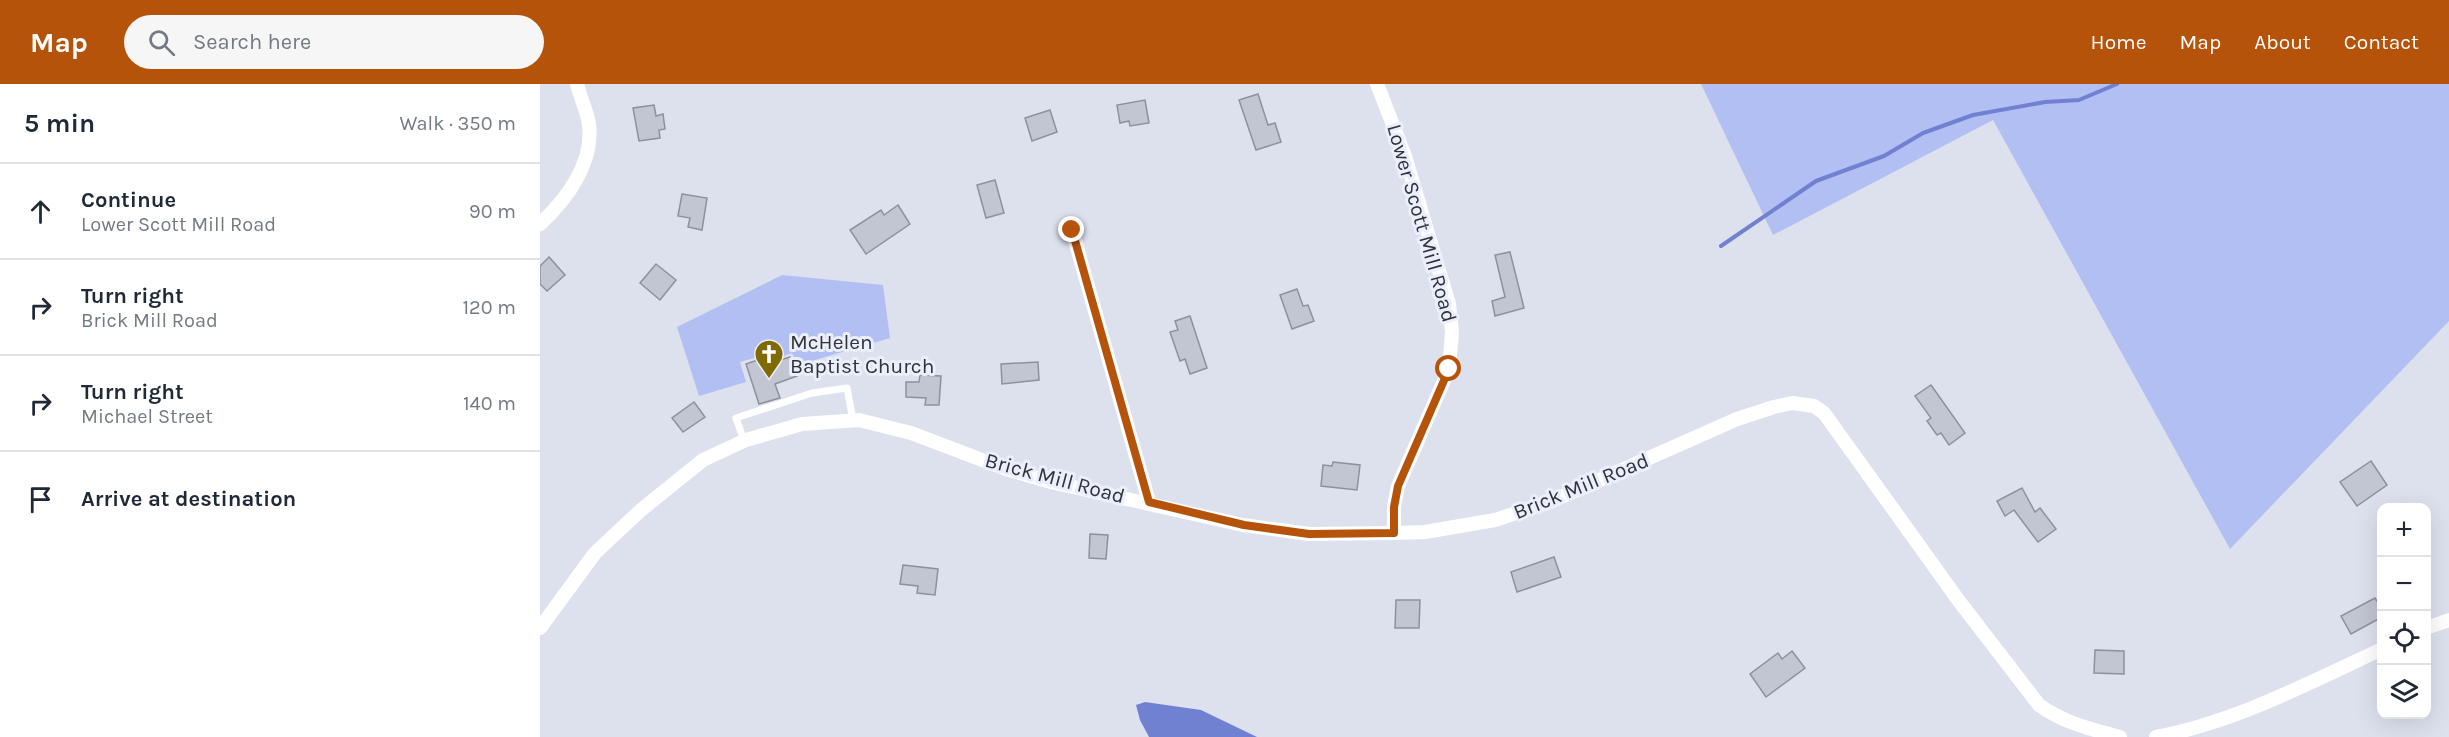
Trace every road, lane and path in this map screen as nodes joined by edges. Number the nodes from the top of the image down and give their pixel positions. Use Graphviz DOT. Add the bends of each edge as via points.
graph roads {
  1 [pos="577,84"];
  2 [pos="1377,84"];
  3 [pos="540,224"];
  4 [pos="1072,230"];
  5 [pos="853,420"];
  6 [pos="744,441"];
  7 [pos="1149,502"];
  8 [pos="1394,533"];
  9 [pos="2449,620"];
  10 [pos="2431,627"];
  11 [pos="540,628"];
  12 [pos="2377,651"];
  13 [pos="2120,737"];
  14 [pos="2156,737"];
  1 -- 3 [label="street" via="589,124 588,147 579,178"];
  2 -- 8 [label="street, Lower Scott Mill Road" via="1406,156 1449,304 1452,332 1449,369 1398,486"];
  4 -- 7 [label="street"];
  5 -- 6 [label="street, Brick Mill Road" via="802,424"];
  5 -- 6 [label="lane" via="847,388 813,393 736,418"];
  5 -- 7 [label="street, Brick Mill Road" via="911,433 1017,472"];
  6 -- 11 [label="street, Brick Mill Road" via="703,460 620,528 588,562"];
  7 -- 8 [label="street, Brick Mill Road" via="1244,525 1309,534"];
  8 -- 13 [label="street, Brick Mill Road" via="1495,520 1552,501 1737,419 1792,403 1814,406 1824,413 2039,705 2070,723"];
  9 -- 10 [label="street"];
  12 -- 14 [label="street" via="2199,729"];
}
